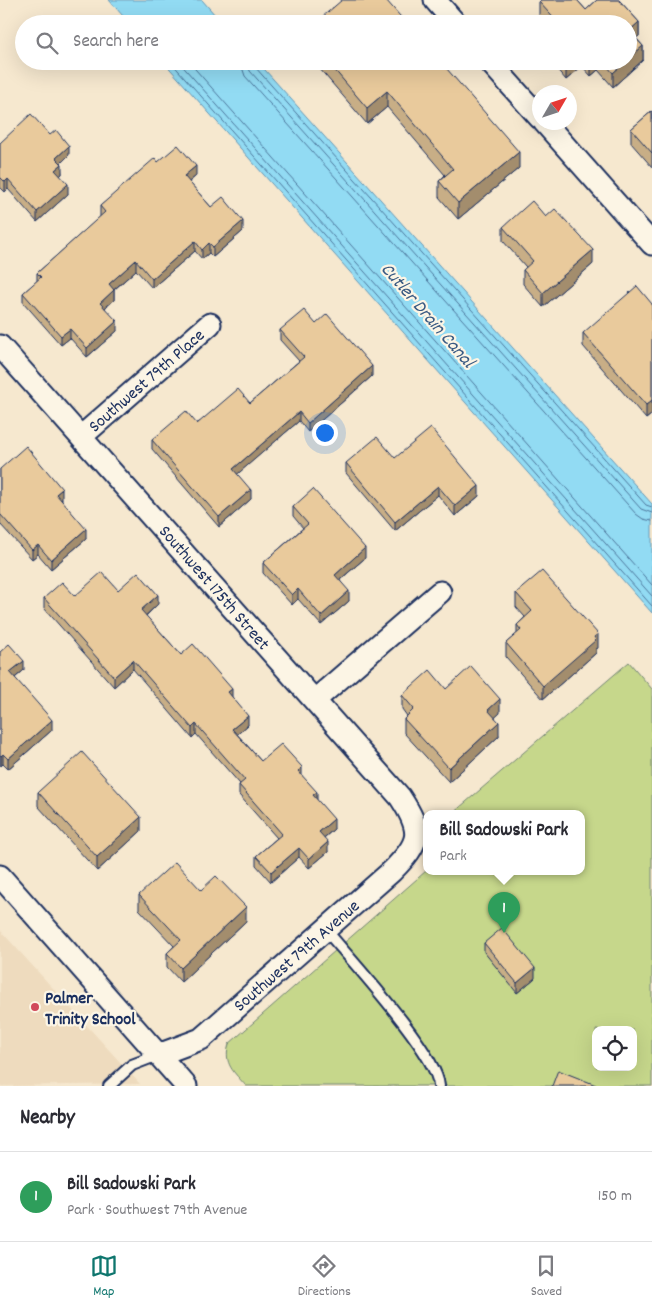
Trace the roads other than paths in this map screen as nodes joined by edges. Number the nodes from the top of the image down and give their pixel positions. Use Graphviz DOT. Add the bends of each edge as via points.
graph roads {
  1 [pos="435,0"];
  2 [pos="448,15"];
  3 [pos="498,70"];
  4 [pos="532,109"];
  5 [pos="551,130"];
  6 [pos="652,244"];
  7 [pos="210,324"];
  8 [pos="0,346"];
  9 [pos="82,436"];
  10 [pos="440,592"];
  11 [pos="315,700"];
  12 [pos="418,835"];
  13 [pos="0,876"];
  14 [pos="326,929"];
  15 [pos="158,1055"];
  16 [pos="110,1086"];
  17 [pos="186,1086"];
  18 [pos="438,1086"];
  1 -- 2 [label="street"];
  3 -- 4 [label="street"];
  5 -- 6 [label="street"];
  7 -- 9 [label="street, Southwest 79th Place"];
  8 -- 9 [label="street, Southwest 175th Street"];
  9 -- 11 [label="street, Southwest 175th Street"];
  10 -- 11 [label="street"];
  11 -- 12 [label="street, Southwest 175th Street" via="400,797"];
  12 -- 14 [label="street, Southwest 79th Avenue" via="401,861"];
  13 -- 15 [label="street"];
  14 -- 15 [label="street, Southwest 79th Avenue" via="201,1040"];
  14 -- 18 [label="lane" via="410,1032 438,1076"];
  15 -- 16 [label="lane" via="132,1065"];
  15 -- 17 [label="street"];
}
